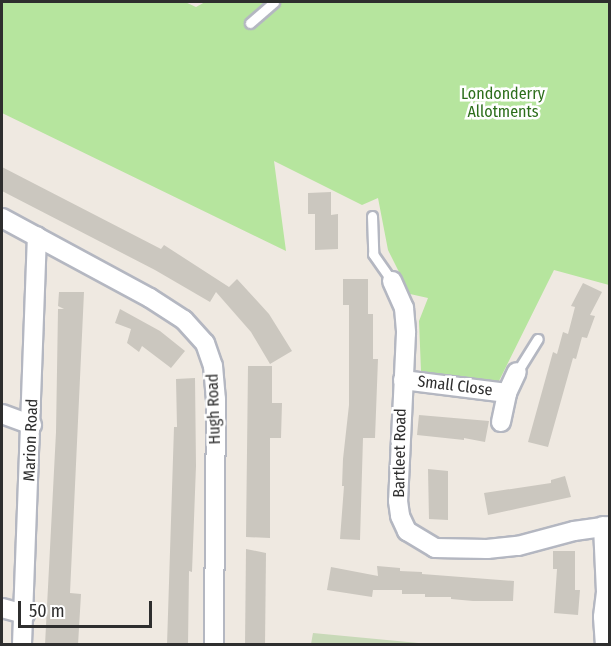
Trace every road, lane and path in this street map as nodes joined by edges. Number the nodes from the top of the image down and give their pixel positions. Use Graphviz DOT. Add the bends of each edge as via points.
graph roads {
  1 [pos="274,2"];
  2 [pos="250,23"];
  3 [pos="372,216"];
  4 [pos="2,218"];
  5 [pos="37,236"];
  6 [pos="392,281"];
  7 [pos="538,339"];
  8 [pos="516,372"];
  9 [pos="403,380"];
  10 [pos="507,393"];
  11 [pos="2,414"];
  12 [pos="501,422"];
  13 [pos="32,425"];
  14 [pos="606,526"];
  15 [pos="2,608"];
  16 [pos="25,614"];
  17 [pos="22,645"];
  18 [pos="214,645"];
  19 [pos="605,645"];
  1 -- 2 [label="lane"];
  3 -- 6 [label="lane" via="373,254"];
  4 -- 5 [label="street, Hugh Road"];
  5 -- 13 [label="street, Marion Road"];
  5 -- 18 [label="street, Hugh Road" via="184,320 205,343 213,366 216,399"];
  6 -- 9 [label="street, Bartleet Road" via="412,308"];
  7 -- 8 [label="lane"];
  8 -- 10 [label="street, Small Close"];
  9 -- 10 [label="street, Small Close"];
  9 -- 14 [label="street, Bartleet Road" via="398,501 407,531 435,548 487,549"];
  10 -- 12 [label="street, Small Close"];
  11 -- 13 [label="street"];
  13 -- 16 [label="street, Marion Road"];
  14 -- 19 [label="street"];
  15 -- 16 [label="street"];
  16 -- 17 [label="street, Marion Road"];
}
